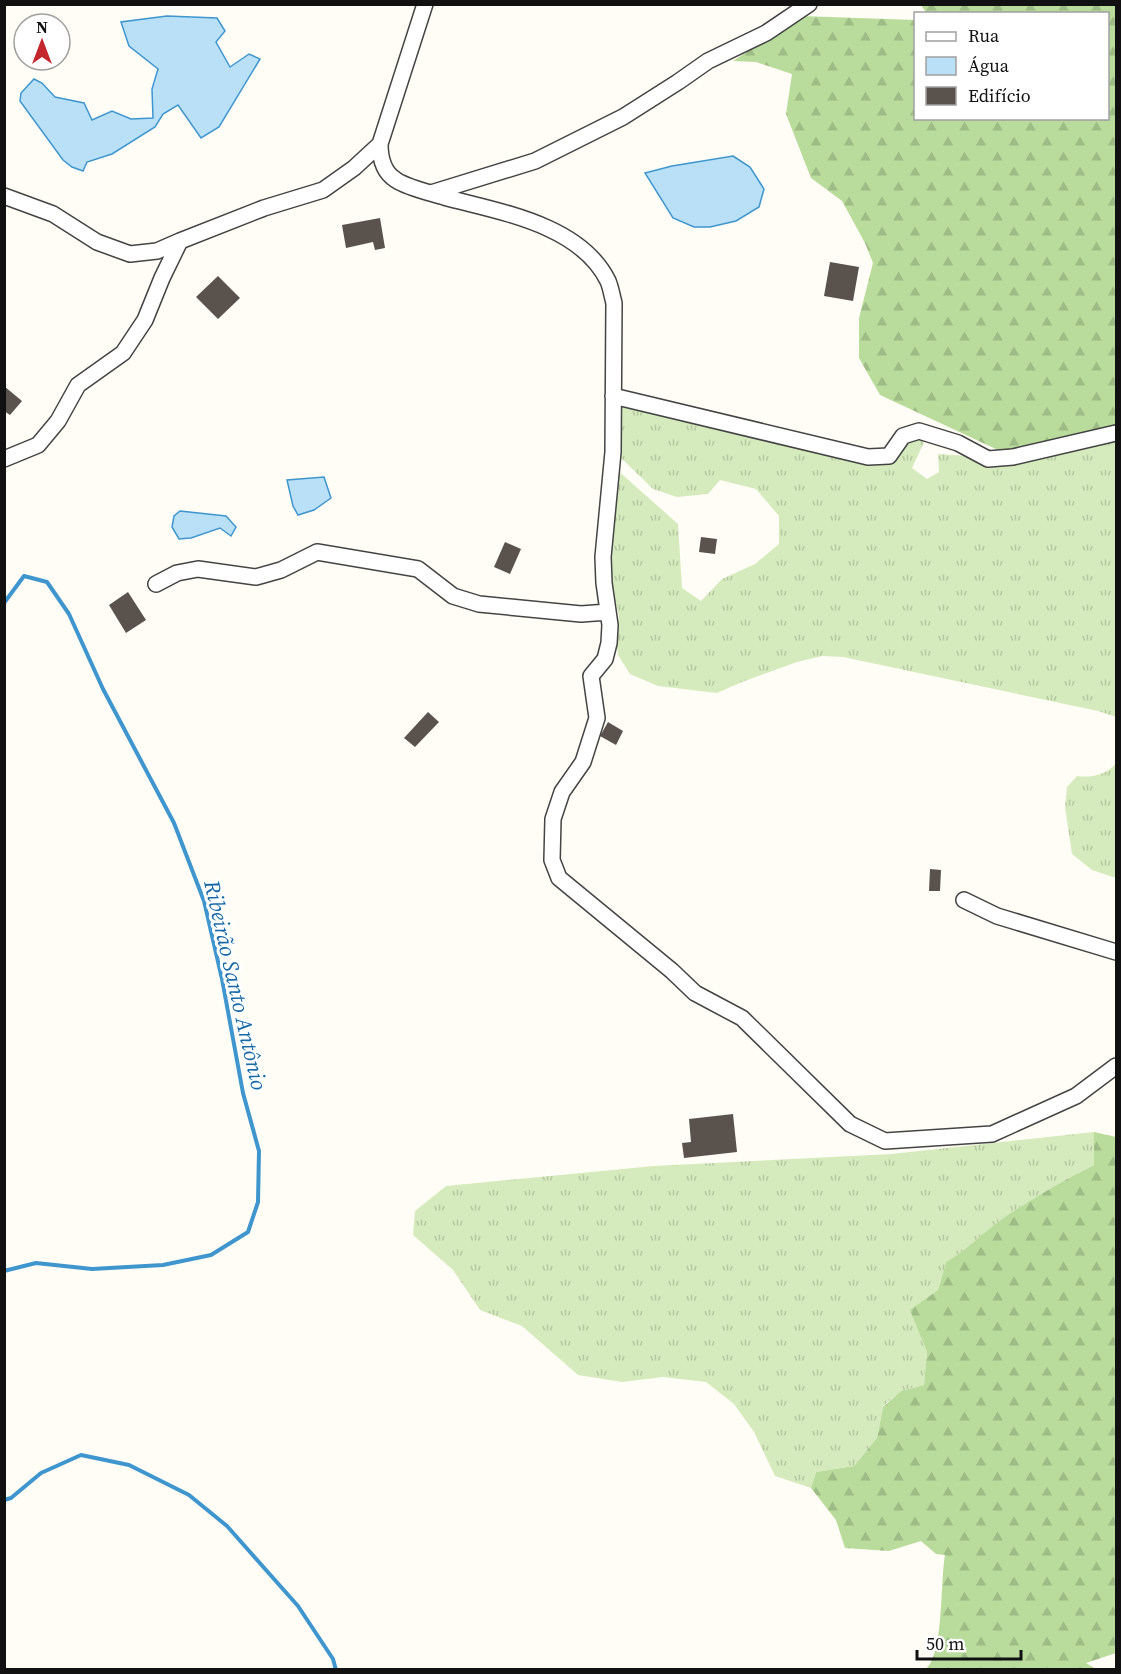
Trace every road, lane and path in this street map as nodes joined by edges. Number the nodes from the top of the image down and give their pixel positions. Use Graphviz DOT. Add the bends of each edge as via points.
graph roads {
  1 [pos="425,4"];
  2 [pos="809,4"];
  3 [pos="380,144"];
  4 [pos="431,193"];
  5 [pos="4,196"];
  6 [pos="180,241"];
  7 [pos="613,396"];
  8 [pos="1116,433"];
  9 [pos="4,459"];
  10 [pos="156,584"];
  11 [pos="608,612"];
  12 [pos="964,900"];
  13 [pos="1116,952"];
  14 [pos="1116,1066"];
  1 -- 3 [label="street"];
  2 -- 4 [label="street" via="766,33 708,60 614,122 535,161"];
  3 -- 4 [label="street" via="380,157 396,180"];
  3 -- 6 [label="street" via="322,190"];
  4 -- 7 [label="street" via="539,224 580,247 596,262 614,303"];
  5 -- 6 [label="street" via="54,214 97,242 130,254 157,251"];
  6 -- 9 [label="street" via="145,320 123,353 78,384 58,421 38,445"];
  7 -- 8 [label="street" via="868,457 890,456 903,436 919,431 958,443 988,459"];
  7 -- 11 [label="street" via="613,452 603,557"];
  10 -- 11 [label="street" via="177,573 198,569 256,577 281,570 317,552 418,569 453,596 479,604 581,614"];
  11 -- 14 [label="street" via="605,659 591,675 597,718 583,762 562,792 553,819 552,861 559,878 695,993 742,1018 850,1124 885,1141 992,1134 1076,1096"];
  12 -- 13 [label="street" via="997,916"];
}
